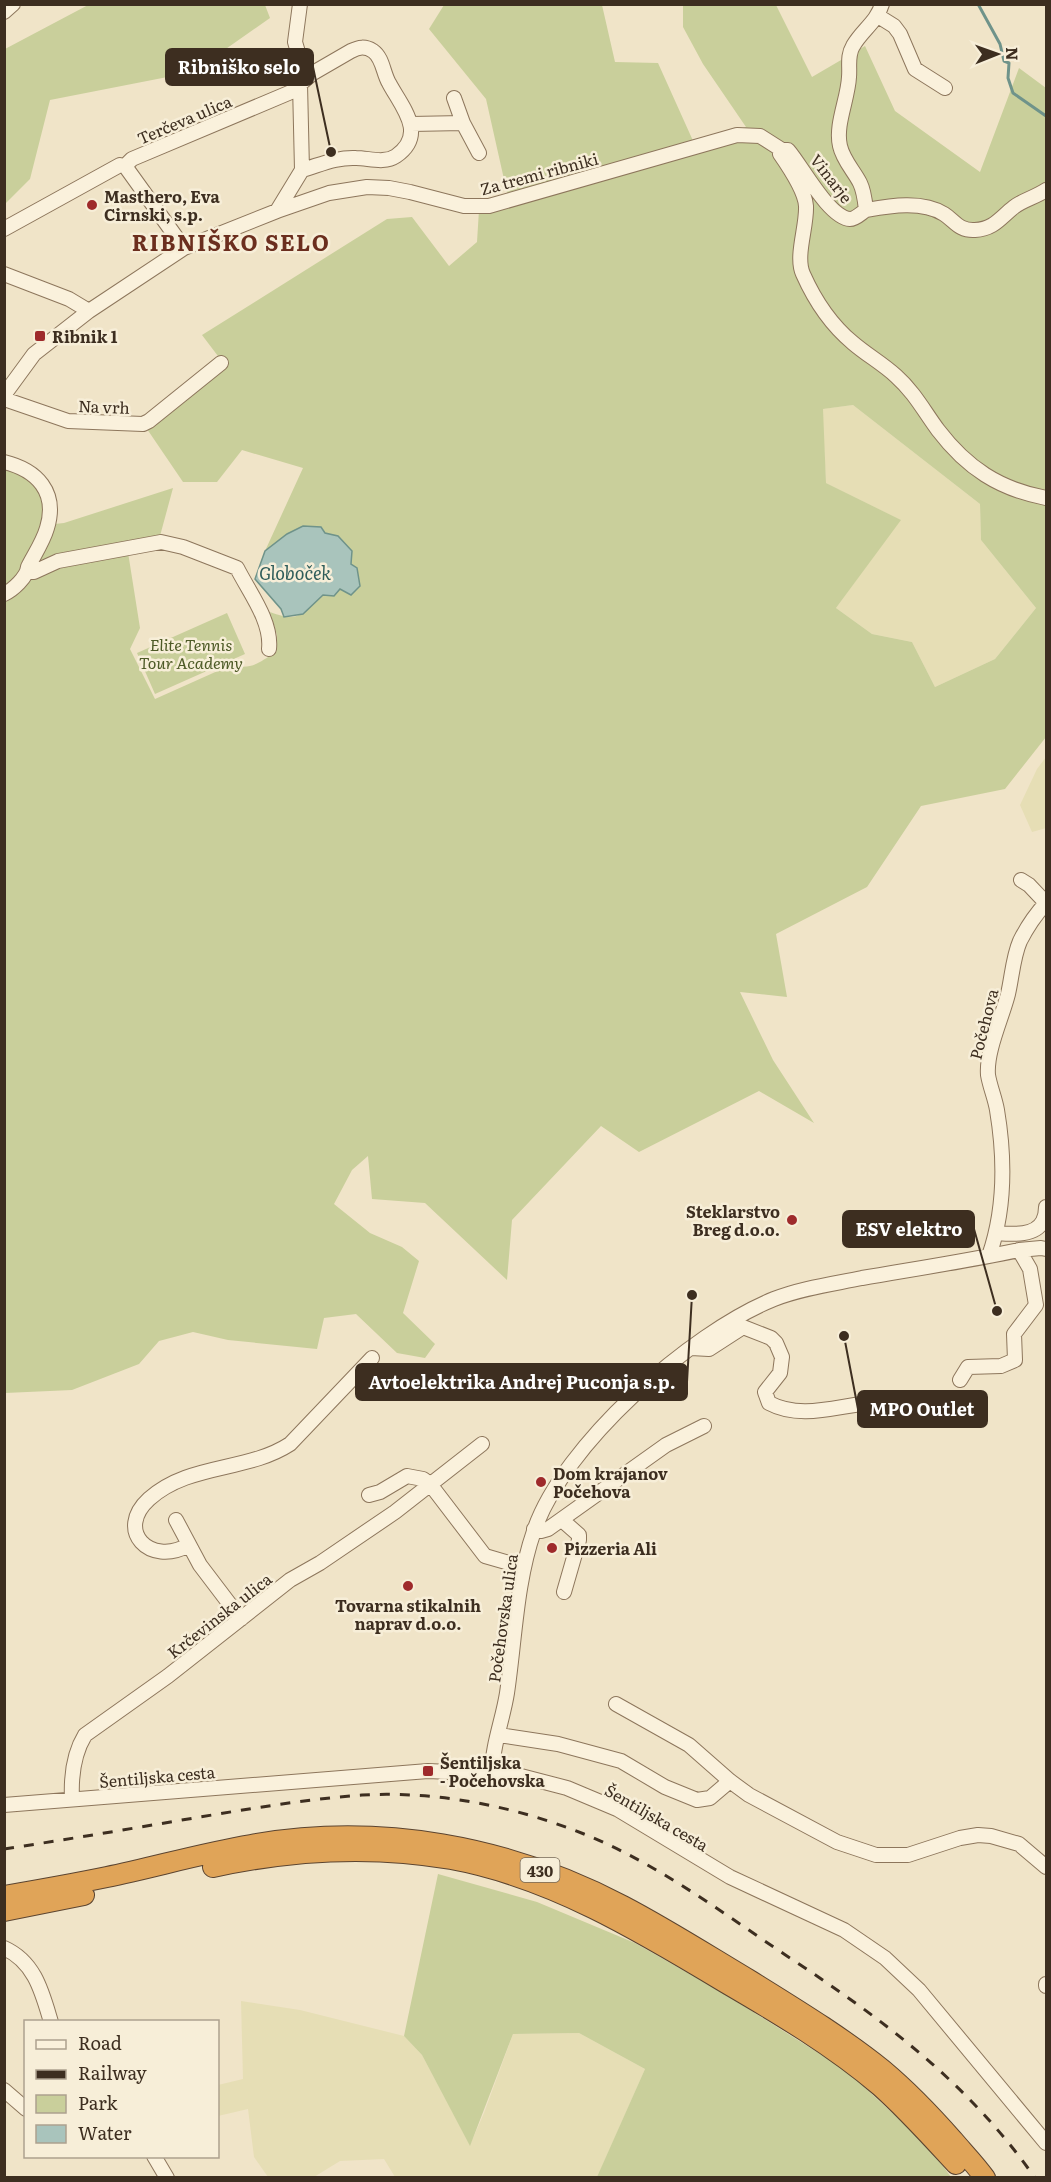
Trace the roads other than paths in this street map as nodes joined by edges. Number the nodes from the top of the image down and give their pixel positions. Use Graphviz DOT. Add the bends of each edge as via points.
graph roads {
  1 [pos="13,4"];
  2 [pos="300,4"];
  3 [pos="880,10"];
  4 [pos="4,12"];
  5 [pos="308,71"];
  6 [pos="300,84"];
  7 [pos="945,88"];
  8 [pos="454,98"];
  9 [pos="463,123"];
  10 [pos="411,124"];
  11 [pos="782,150"];
  12 [pos="478,153"];
  13 [pos="125,166"];
  14 [pos="302,170"];
  15 [pos="1047,190"];
  16 [pos="866,210"];
  17 [pos="277,211"];
  18 [pos="4,229"];
  19 [pos="184,248"];
  20 [pos="4,274"];
  21 [pos="89,311"];
  22 [pos="221,363"];
  23 [pos="4,397"];
  24 [pos="4,462"];
  25 [pos="1047,498"];
  26 [pos="28,572"];
  27 [pos="4,594"];
  28 [pos="269,649"];
  29 [pos="1021,880"];
  30 [pos="1047,903"];
  31 [pos="1047,1207"];
  32 [pos="993,1243"];
  33 [pos="1047,1249"];
  34 [pos="1019,1250"];
  35 [pos="691,1348"];
  36 [pos="372,1358"];
  37 [pos="960,1380"];
  38 [pos="909,1405"];
  39 [pos="704,1426"];
  40 [pos="482,1444"];
  41 [pos="430,1484"];
  42 [pos="369,1495"];
  43 [pos="176,1520"];
  44 [pos="562,1520"];
  45 [pos="534,1529"];
  46 [pos="189,1545"];
  47 [pos="523,1568"];
  48 [pos="564,1592"];
  49 [pos="241,1619"];
  50 [pos="616,1704"];
  51 [pos="499,1735"];
  52 [pos="492,1773"];
  53 [pos="730,1781"];
  54 [pos="72,1799"];
  55 [pos="4,1804"];
  56 [pos="1047,1867"];
  57 [pos="4,1896"];
  58 [pos="4,1911"];
  59 [pos="4,1948"];
  60 [pos="50,2020"];
  61 [pos="4,2090"];
  62 [pos="24,2107"];
  63 [pos="1047,2143"];
  64 [pos="155,2158"];
  65 [pos="167,2178"];
  66 [pos="968,2178"];
  67 [pos="985,2178"];
  1 -- 4 [label="street"];
  2 -- 5 [label="street" via="295,42"];
  3 -- 7 [label="street, Vinarje" via="900,33 915,69"];
  3 -- 16 [label="street, Vinarje" via="849,54 848,92 841,124 840,146 860,183"];
  5 -- 6 [label="street"];
  5 -- 10 [label="street" via="358,48 369,49 379,57"];
  6 -- 13 [label="street, Terčeva ulica" via="291,92 132,159"];
  6 -- 14 [label="street"];
  8 -- 9 [label="street"];
  9 -- 10 [label="street"];
  9 -- 12 [label="street"];
  10 -- 14 [label="street" via="407,145 396,156 341,158"];
  11 -- 16 [label="street, Vinarje" via="788,150 827,204 841,216 856,218"];
  11 -- 17 [label="street, Za tremi ribniki" via="760,136 737,135 489,206 464,206 400,190 367,187 329,193"];
  11 -- 25 [label="street, Vinarje" via="780,154 806,203 801,272 826,318 911,390 940,432 975,469 1005,487"];
  13 -- 18 [label="street, Terčeva ulica" via="120,165"];
  13 -- 19 [label="street, Terčeva ulica"];
  14 -- 17 [label="street"];
  15 -- 16 [label="street" via="1015,206 995,225 975,230 960,228 943,213 930,209 902,205"];
  17 -- 19 [label="street, Za tremi ribniki"];
  19 -- 21 [label="street, Za tremi ribniki"];
  20 -- 21 [label="street" via="69,299"];
  21 -- 23 [label="street, Za tremi ribniki" via="34,354"];
  22 -- 23 [label="street, Na vrh" via="142,424 68,421"];
  24 -- 26 [label="street" via="32,472 46,494 46,530"];
  26 -- 27 [label="street"];
  26 -- 28 [label="street" via="58,561 149,543 183,547 237,568 267,627"];
  29 -- 30 [label="street"];
  30 -- 32 [label="street, Počehova" via="1020,942 988,1062 997,1110 1002,1181"];
  31 -- 32 [label="street" via="1042,1223 1034,1230"];
  32 -- 34 [label="street, Počehovska ulica"];
  32 -- 35 [label="street, Počehovska ulica" via="773,1299"];
  33 -- 34 [label="street, Počehovska ulica"];
  34 -- 37 [label="street" via="1030,1269 1036,1305 1014,1334 1014,1360 1001,1366 968,1367"];
  35 -- 38 [label="street, Počehovska ulica" via="709,1349 743,1327 771,1338 780,1350 783,1365 765,1392 769,1403 777,1408 804,1412 875,1401"];
  35 -- 45 [label="street, Počehovska ulica" via="608,1419 579,1453"];
  36 -- 46 [label="street" via="290,1444 276,1453 196,1473 149,1499 137,1515 136,1529 142,1543 153,1551 165,1552"];
  39 -- 44 [label="street" via="666,1445"];
  40 -- 41 [label="street, Krčevinska ulica"];
  41 -- 42 [label="street" via="407,1476"];
  41 -- 47 [label="street" via="485,1556"];
  41 -- 49 [label="street, Krčevinska ulica"];
  43 -- 46 [label="street"];
  44 -- 45 [label="street" via="548,1529"];
  44 -- 48 [label="street" via="579,1535"];
  45 -- 47 [label="street, Počehovska ulica"];
  46 -- 49 [label="street"];
  47 -- 51 [label="street, Počehovska ulica"];
  49 -- 54 [label="street, Krčevinska ulica" via="85,1734 75,1761"];
  50 -- 53 [label="street" via="689,1745"];
  51 -- 52 [label="street, Počehovska ulica"];
  51 -- 53 [label="street" via="621,1761 665,1787 697,1800 710,1798"];
  52 -- 54 [label="street, Šentiljska cesta" via="386,1773"];
  52 -- 63 [label="street, Šentiljska cesta" via="540,1780 593,1798 722,1872 859,1939 919,1990"];
  53 -- 56 [label="street" via="748,1795 827,1837 876,1855 908,1855 978,1835 1019,1844"];
  54 -- 55 [label="street, Šentiljska cesta"];
  57 -- 67 [label="highway, 430" via="253,1844 303,1839 401,1838 452,1845 507,1859 560,1877 623,1906 838,2037 884,2071 924,2108"];
  58 -- 66 [label="highway, 430" via="230,1863 321,1851 408,1853 499,1871 541,1885 635,1930 764,2005 878,2085 914,2117"];
  59 -- 60 [label="street" via="31,1969 43,1991"];
  61 -- 62 [label="street"];
  64 -- 65 [label="street"];
}
